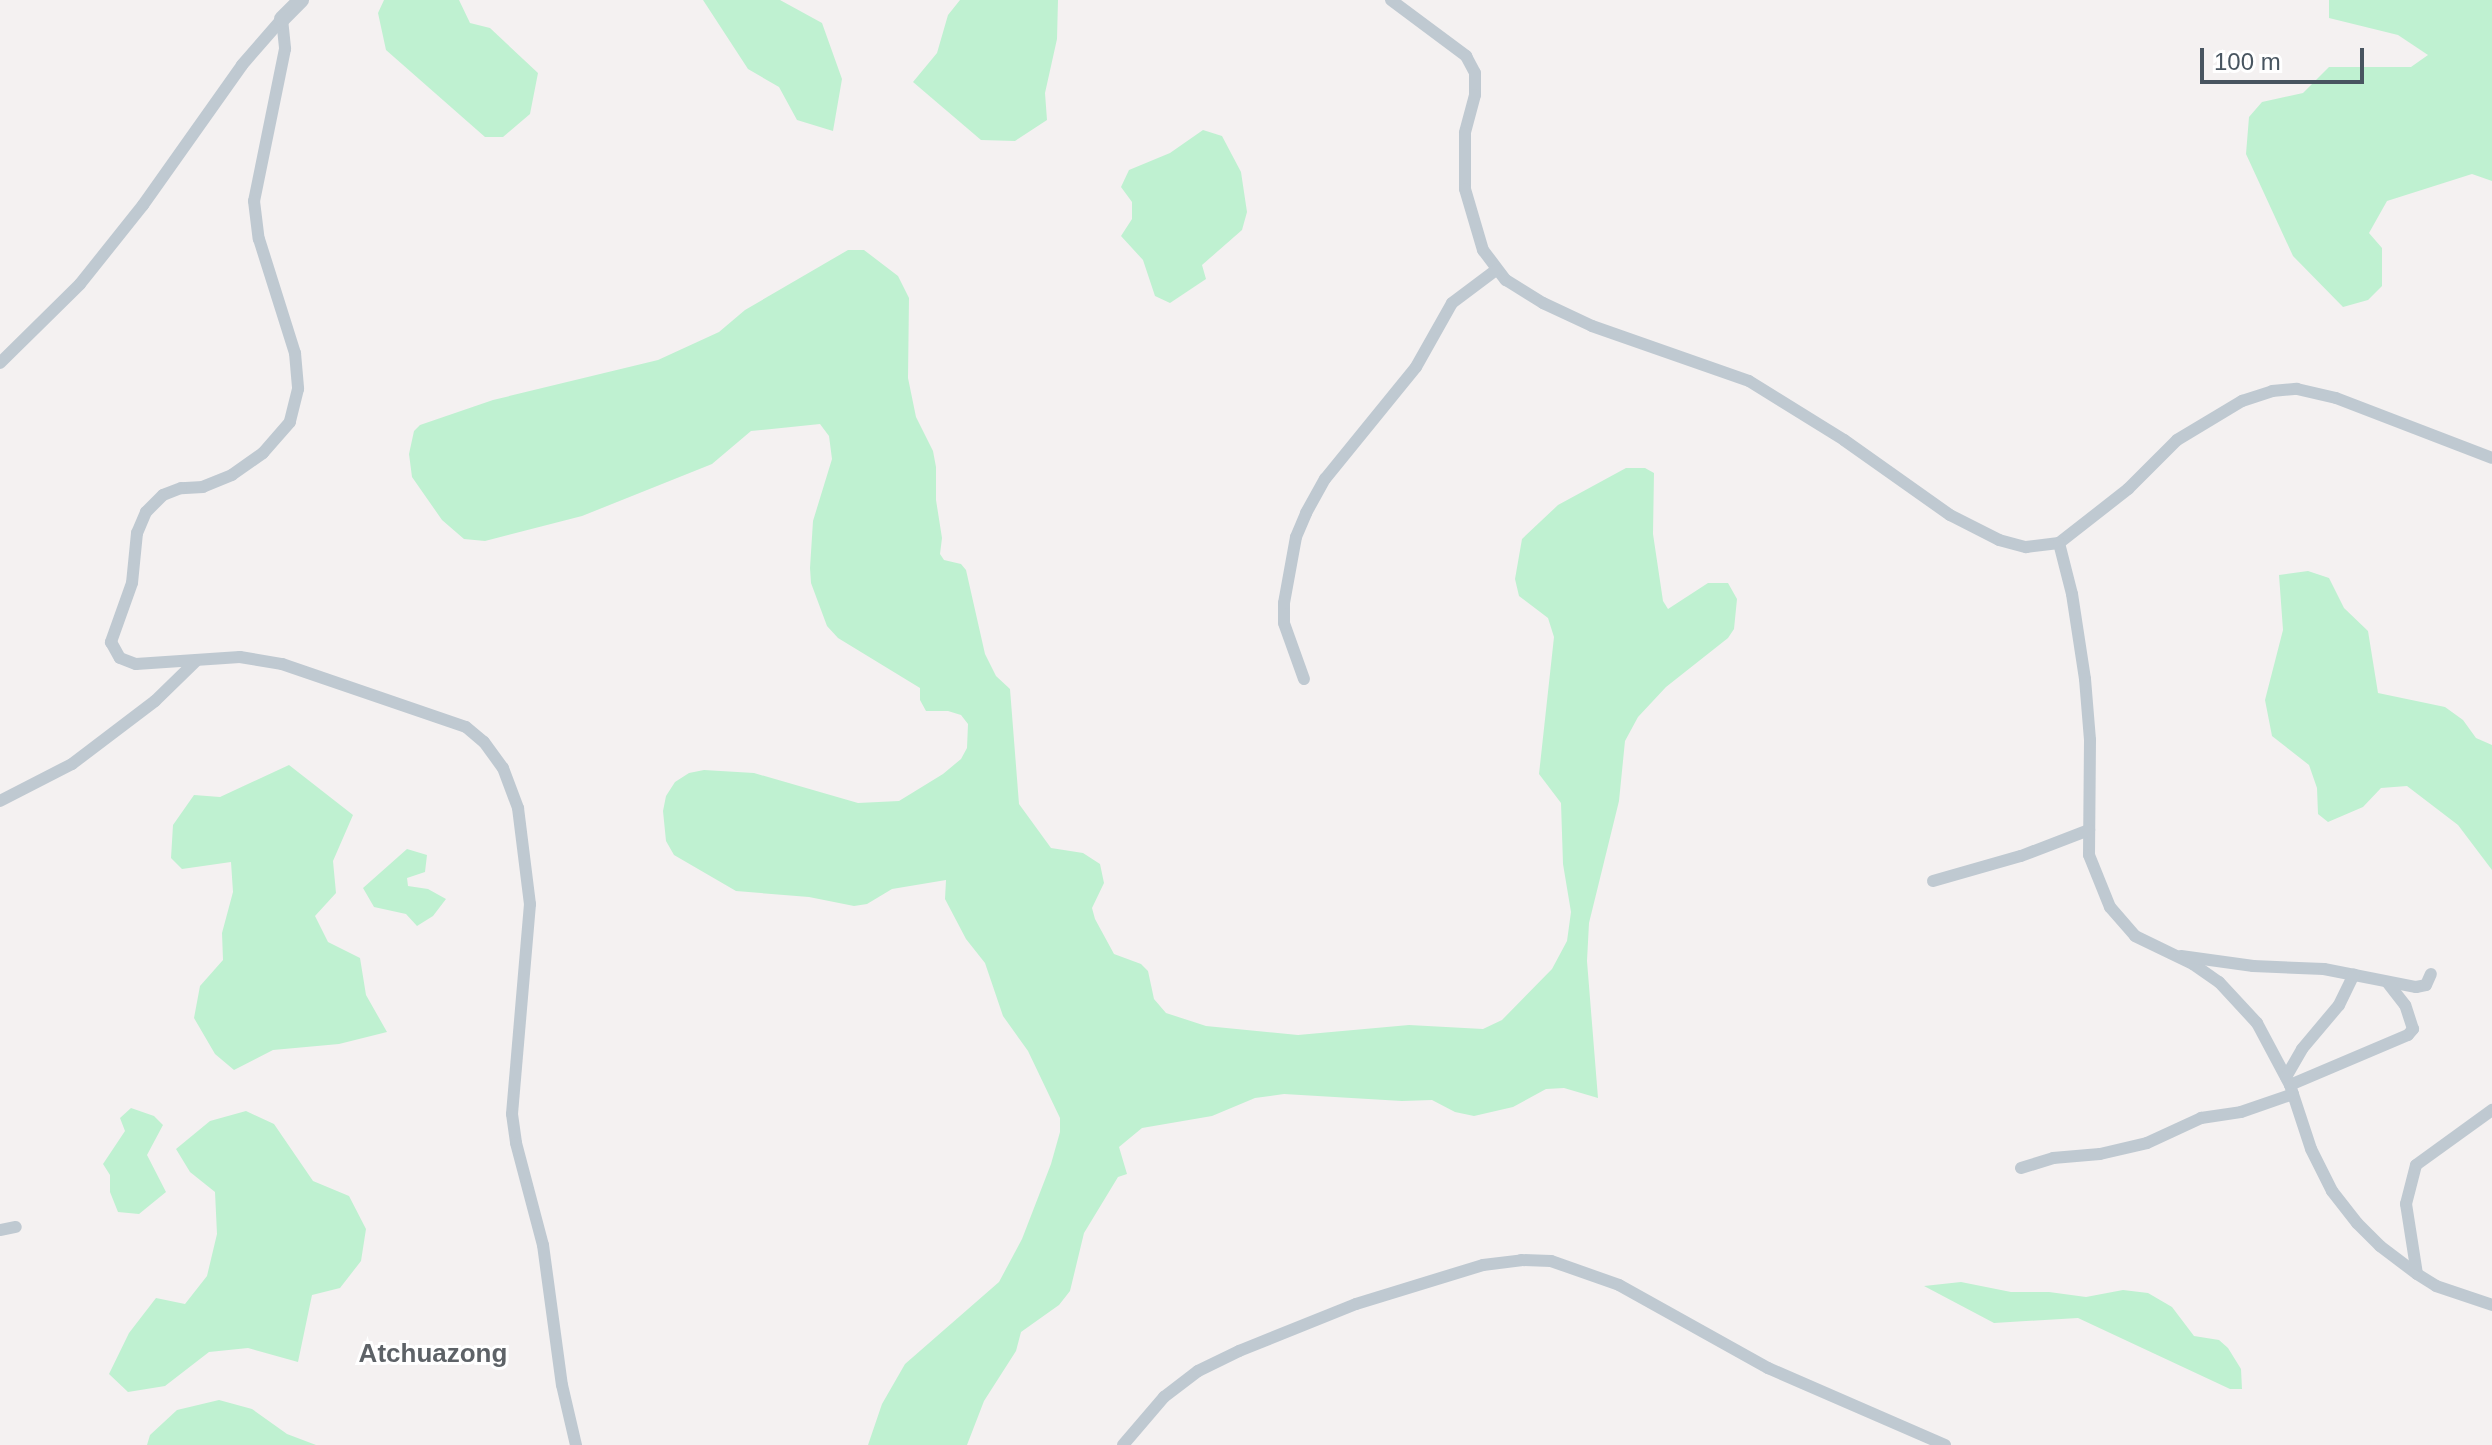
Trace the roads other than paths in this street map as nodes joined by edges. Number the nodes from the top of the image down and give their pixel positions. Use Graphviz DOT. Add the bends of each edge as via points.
graph roads {
  1 [pos="301,0"];
  2 [pos="1391,0"];
  3 [pos="282,19"];
  4 [pos="1496,270"];
  5 [pos="0,363"];
  6 [pos="2492,458"];
  7 [pos="2059,543"];
  8 [pos="196,661"];
  9 [pos="1304,679"];
  10 [pos="0,801"];
  11 [pos="2089,830"];
  12 [pos="1933,881"];
  13 [pos="2177,956"];
  14 [pos="2354,974"];
  15 [pos="2431,974"];
  16 [pos="2384,980"];
  17 [pos="2290,1085"];
  18 [pos="2492,1110"];
  19 [pos="2021,1168"];
  20 [pos="16,1227"];
  21 [pos="0,1230"];
  22 [pos="2417,1274"];
  23 [pos="2492,1305"];
  24 [pos="576,1445"];
  25 [pos="1123,1445"];
  26 [pos="1945,1445"];
  1 -- 3 [label="street"];
  2 -- 4 [label="street" via="1466,56 1475,73 1465,133 1465,189 1478,237"];
  3 -- 5 [label="street" via="80,284"];
  3 -- 8 [label="street" via="285,49 254,201 259,239 295,353 298,389 290,422 263,453 232,475 163,495 146,512 137,533 132,583 111,642 120,658 136,664"];
  4 -- 7 [label="street" via="1530,296 1581,321 1749,381 1969,526 2026,547"];
  4 -- 9 [label="street" via="1452,303 1416,367 1325,479 1306,513 1296,537 1284,603 1284,623"];
  6 -- 7 [label="street" via="2336,398 2297,389 2272,391 2242,401 2177,440 2128,489"];
  7 -- 11 [label="street" via="2085,679"];
  8 -- 10 [label="street" via="155,701 72,764"];
  8 -- 24 [label="street" via="240,657 282,664 466,727 503,768 518,808 530,904 512,1114 543,1245 562,1385"];
  11 -- 12 [label="street"];
  11 -- 13 [label="street" via="2089,855 2110,907 2135,936"];
  13 -- 14 [label="street"];
  13 -- 17 [label="street" via="2237,999 2257,1023"];
  14 -- 16 [label="street"];
  14 -- 17 [label="street" via="2339,1005 2302,1049"];
  15 -- 16 [label="street" via="2426,985 2416,987"];
  16 -- 17 [label="street" via="2405,1005 2413,1029 2408,1035"];
  17 -- 19 [label="street" via="2241,1112 2201,1118 2147,1143"];
  17 -- 22 [label="street" via="2311,1149 2332,1191 2380,1246"];
  18 -- 22 [label="street" via="2416,1165 2406,1204"];
  20 -- 21 [label="street"];
  22 -- 23 [label="street"];
  25 -- 26 [label="street" via="1164,1397 1198,1371 1239,1351 1412,1285 1521,1260 1551,1261 1619,1285 1768,1368"];
}
